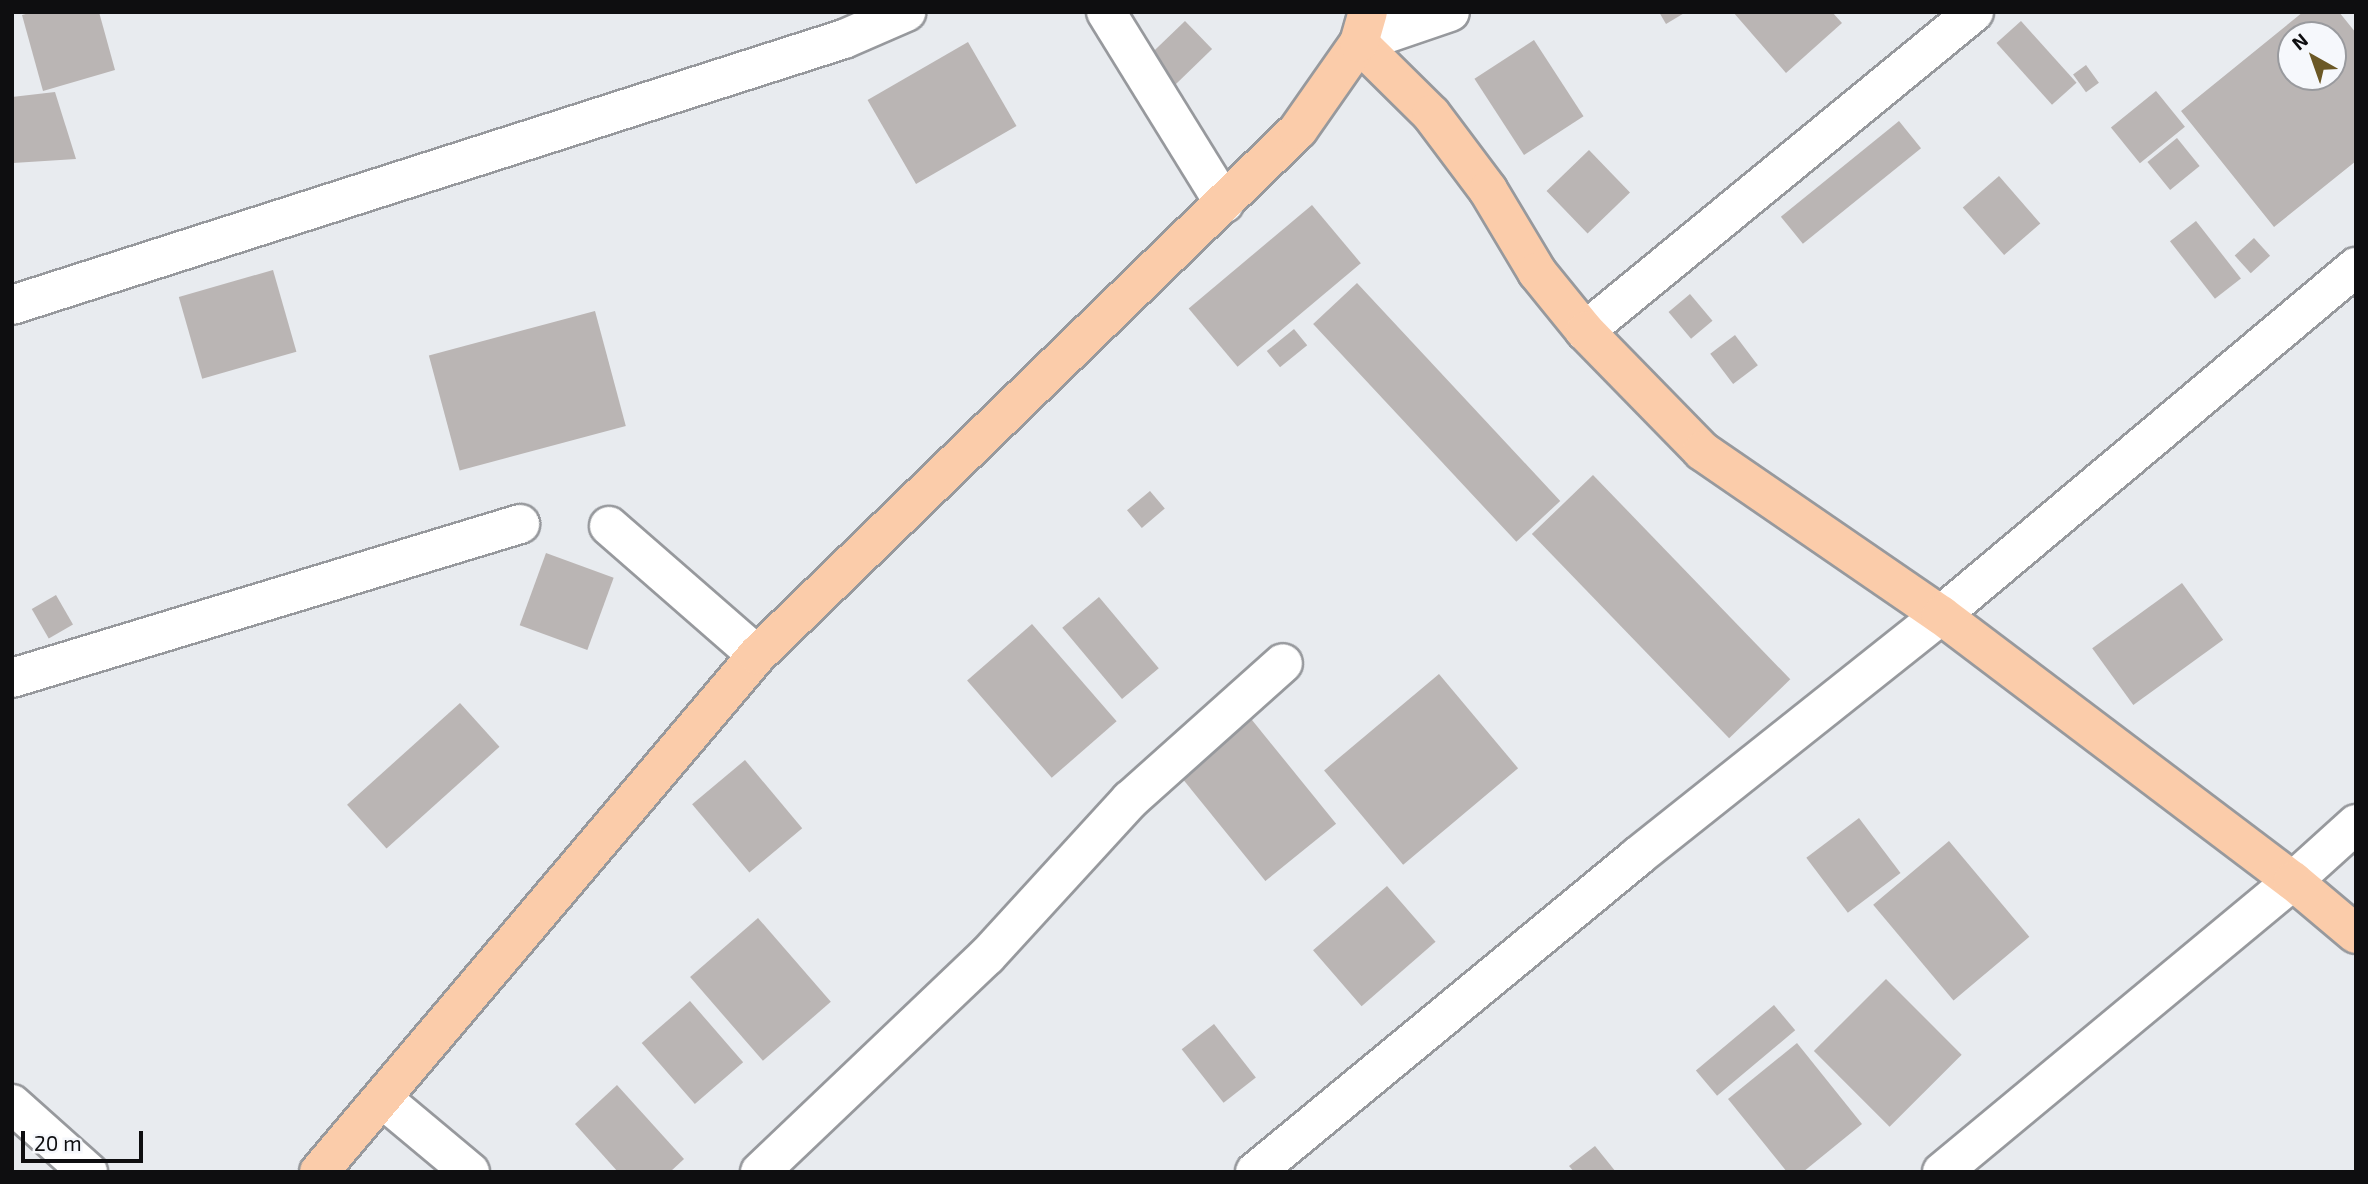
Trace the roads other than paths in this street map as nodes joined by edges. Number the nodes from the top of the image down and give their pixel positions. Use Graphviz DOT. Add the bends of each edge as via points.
graph roads {
  1 [pos="905,12"];
  2 [pos="1106,12"];
  3 [pos="1451,12"];
  4 [pos="1974,12"];
  5 [pos="1364,28"];
  6 [pos="1224,203"];
  7 [pos="2356,267"];
  8 [pos="12,305"];
  9 [pos="1584,331"];
  10 [pos="520,524"];
  11 [pos="609,526"];
  12 [pos="1941,615"];
  13 [pos="757,655"];
  14 [pos="1283,663"];
  15 [pos="12,678"];
  16 [pos="2356,824"];
  17 [pos="2293,881"];
  18 [pos="2356,934"];
  19 [pos="384,1100"];
  20 [pos="12,1104"];
  21 [pos="88,1172"];
  22 [pos="319,1172"];
  23 [pos="470,1172"];
  24 [pos="760,1172"];
  25 [pos="1255,1172"];
  26 [pos="1942,1172"];
  1 -- 8 [label="street" via="831,43"];
  2 -- 6 [label="street"];
  3 -- 5 [label="street"];
  4 -- 9 [label="street"];
  5 -- 6 [label="main road" via="1298,130"];
  5 -- 9 [label="main road" via="1489,190 1537,272"];
  6 -- 13 [label="main road"];
  7 -- 12 [label="street"];
  9 -- 12 [label="main road" via="1702,451"];
  10 -- 15 [label="street"];
  11 -- 13 [label="street"];
  12 -- 17 [label="main road"];
  12 -- 25 [label="street" via="1637,856"];
  13 -- 19 [label="main road"];
  14 -- 24 [label="street" via="1130,800 987,956"];
  16 -- 17 [label="street"];
  17 -- 18 [label="main road"];
  17 -- 26 [label="street"];
  19 -- 22 [label="main road"];
  19 -- 23 [label="street"];
  20 -- 21 [label="street"];
}
